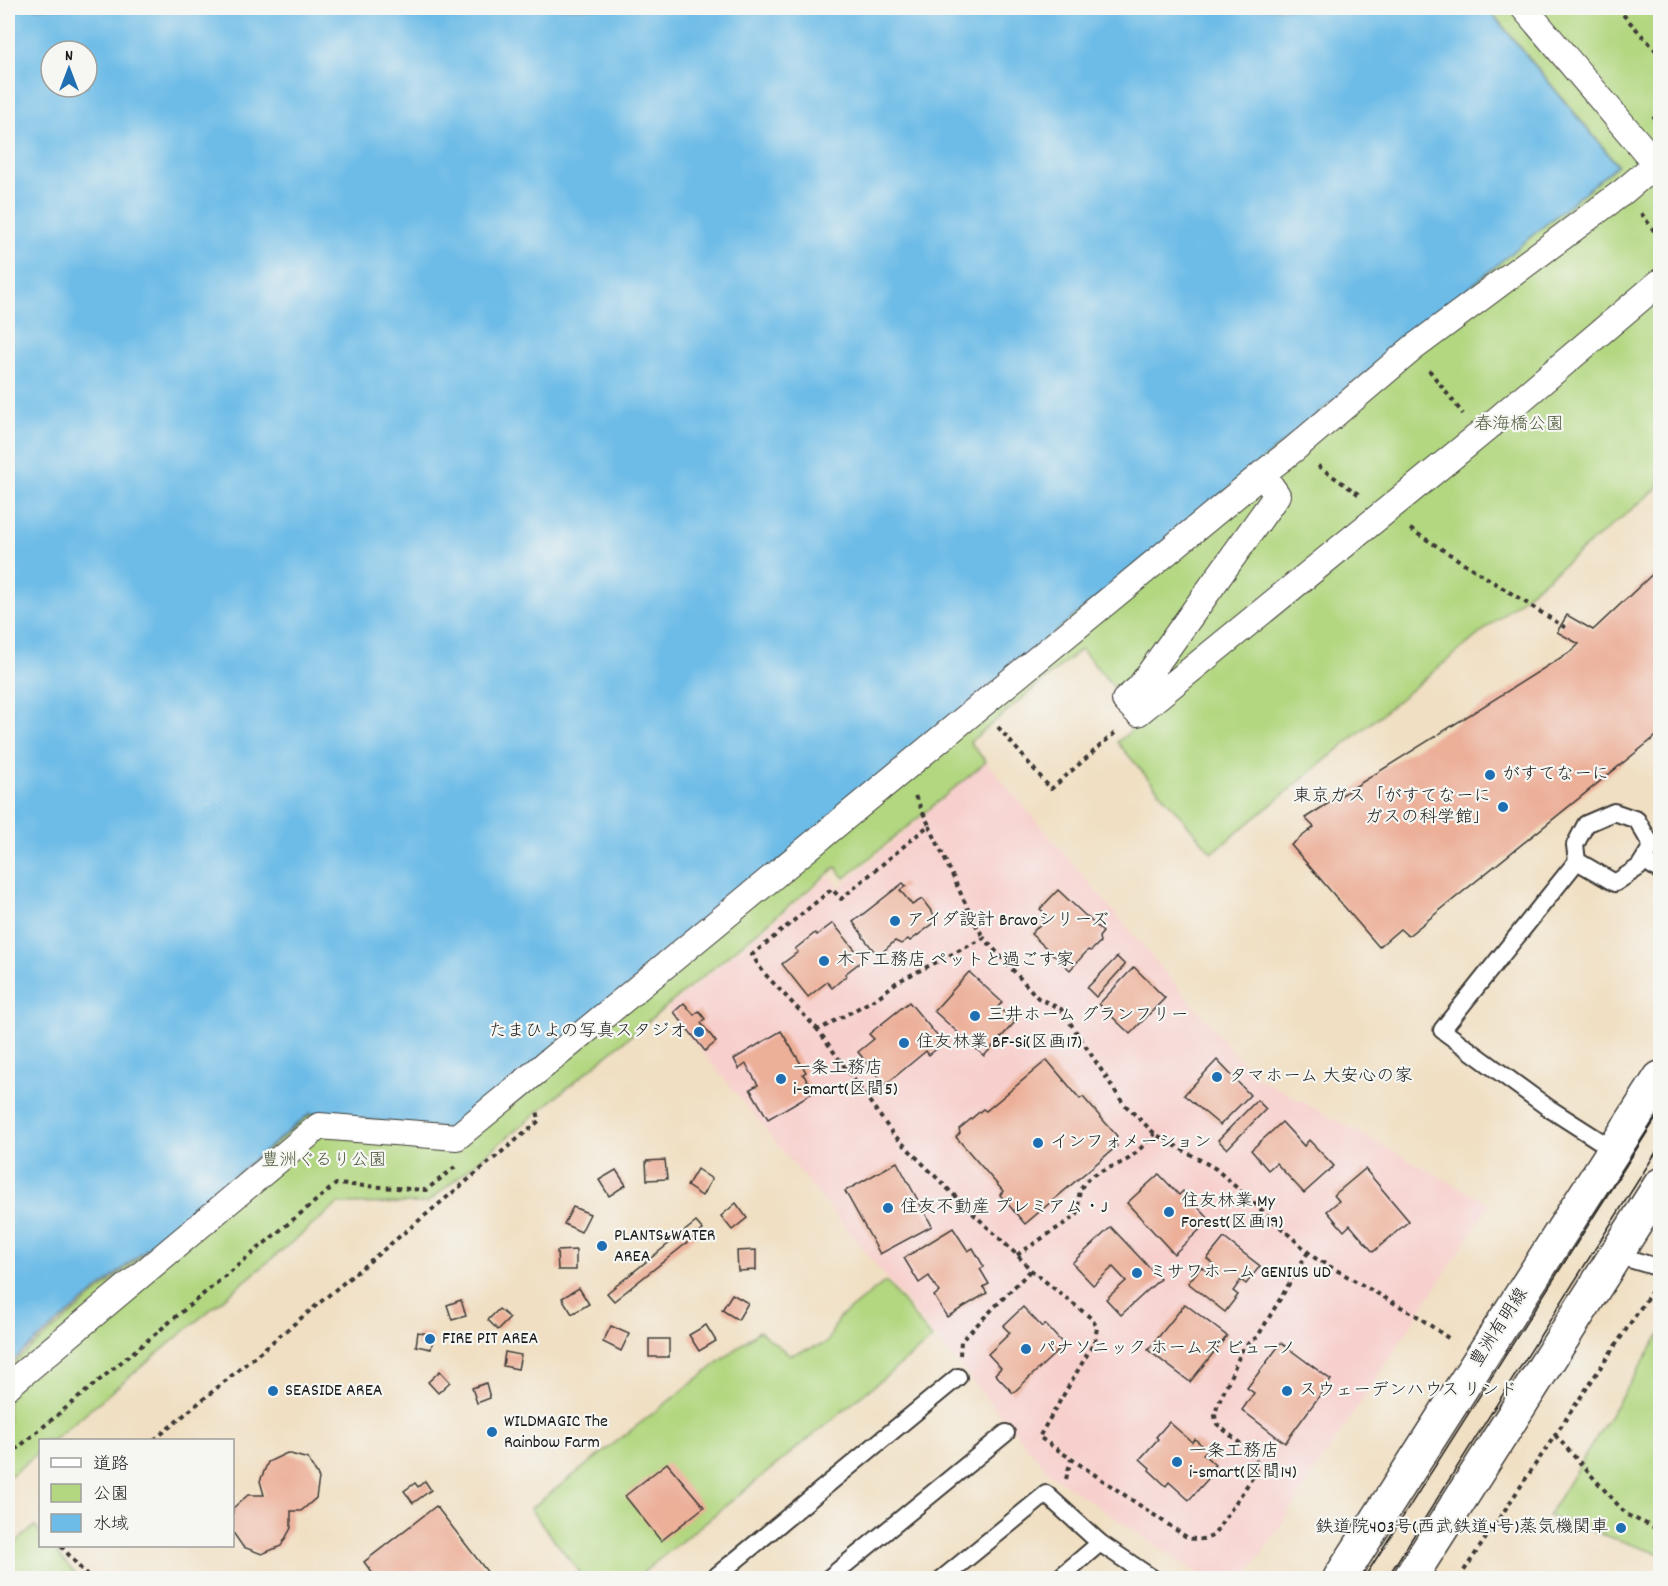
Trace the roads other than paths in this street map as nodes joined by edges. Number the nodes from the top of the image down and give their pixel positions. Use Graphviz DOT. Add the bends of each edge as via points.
graph roads {
  1 [pos="1524,8"];
  2 [pos="1660,282"];
  3 [pos="1262,474"];
  4 [pos="1644,860"];
  5 [pos="1577,861"];
  6 [pos="1660,871"];
  7 [pos="1660,1078"];
  8 [pos="1614,1150"];
  9 [pos="1660,1185"];
  10 [pos="1616,1255"];
  11 [pos="1660,1268"];
  12 [pos="958,1377"];
  13 [pos="8,1386"];
  14 [pos="1006,1433"];
  15 [pos="1100,1543"];
  16 [pos="714,1578"];
  17 [pos="829,1578"];
  18 [pos="943,1578"];
  19 [pos="1059,1578"];
  20 [pos="1152,1578"];
  21 [pos="1340,1578"];
  22 [pos="1410,1578"];
  1 -- 3 [label="street" via="1656,164 1413,348"];
  2 -- 3 [label="street" via="1138,713 1125,700 1139,688 1277,495"];
  3 -- 13 [label="street" via="457,1137 319,1126"];
  4 -- 5 [label="lane" via="1615,883"];
  4 -- 5 [label="lane" via="1652,846 1637,820 1614,812 1586,824 1575,845"];
  4 -- 6 [label="lane"];
  5 -- 8 [label="lane" via="1442,1030"];
  7 -- 8 [label="main road, 豊洲有明線"];
  8 -- 21 [label="main road, 豊洲有明線"];
  9 -- 10 [label="main road"];
  10 -- 11 [label="lane"];
  10 -- 22 [label="main road"];
  12 -- 16 [label="lane"];
  14 -- 17 [label="lane"];
  15 -- 18 [label="lane" via="1046,1494"];
  15 -- 19 [label="lane"];
  15 -- 20 [label="lane"];
}
